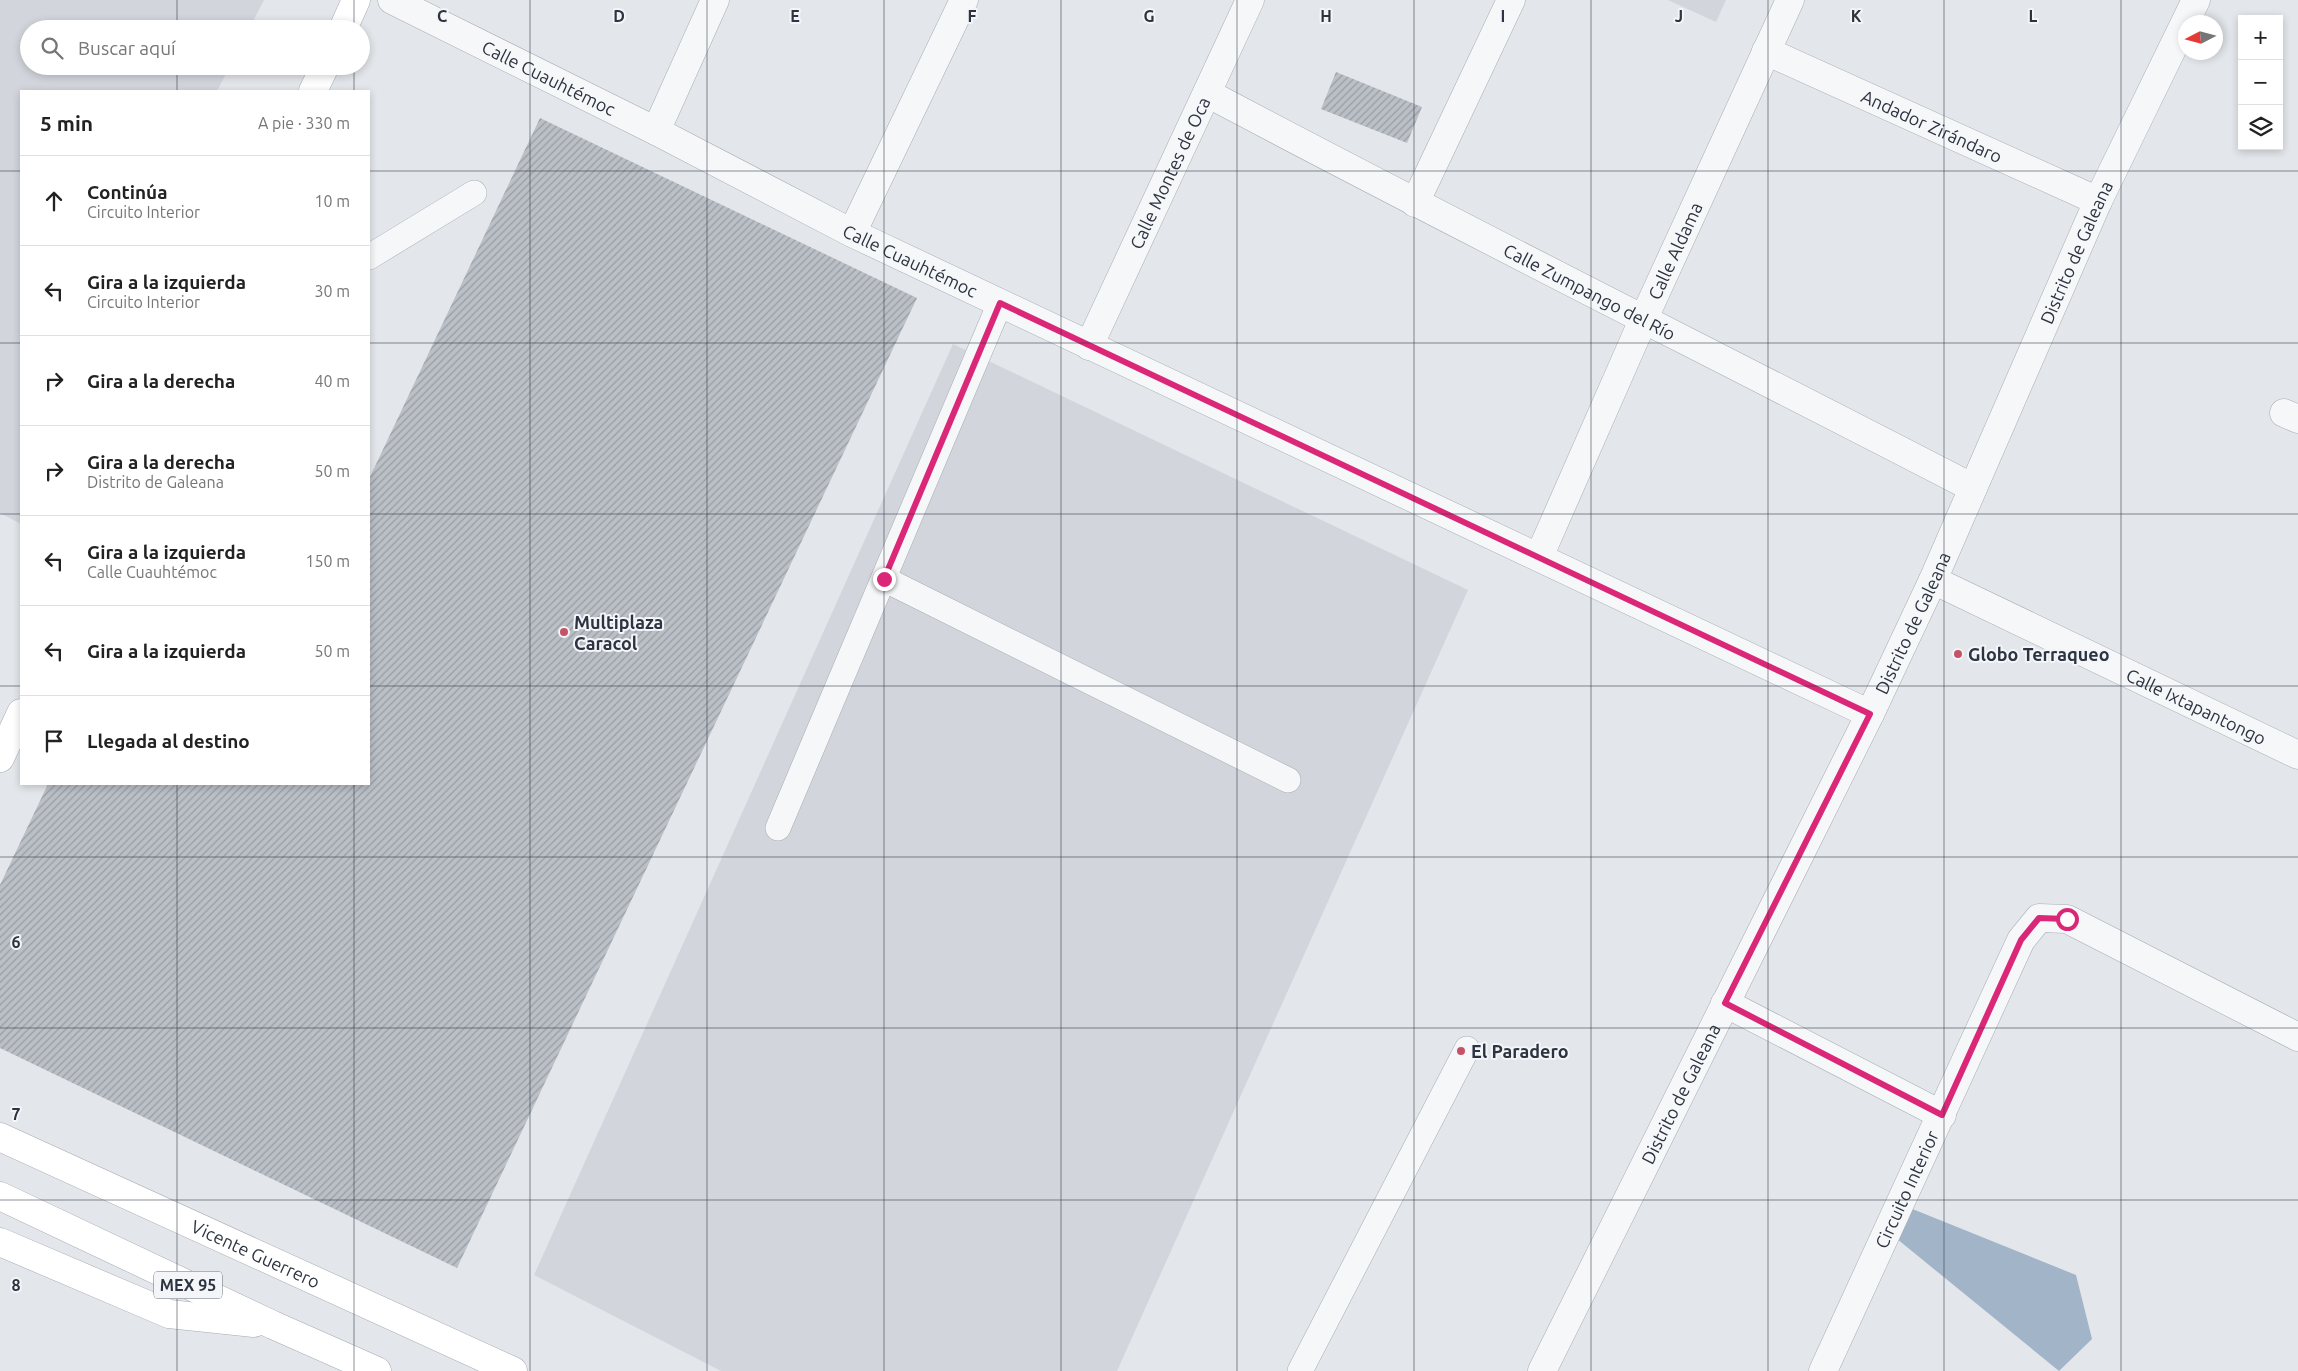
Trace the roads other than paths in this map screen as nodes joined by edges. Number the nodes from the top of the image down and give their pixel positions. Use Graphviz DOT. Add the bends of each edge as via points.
graph roads {
  1 [pos="356,0"];
  2 [pos="392,0"];
  3 [pos="716,0"];
  4 [pos="964,0"];
  5 [pos="1250,0"];
  6 [pos="1511,0"];
  7 [pos="1790,0"];
  8 [pos="2196,0"];
  9 [pos="347,20"];
  10 [pos="1766,51"];
  11 [pos="321,75"];
  12 [pos="314,90"];
  13 [pos="1207,93"];
  14 [pos="656,131"];
  15 [pos="474,193"];
  16 [pos="2098,201"];
  17 [pos="1415,203"];
  18 [pos="852,233"];
  19 [pos="370,257"];
  20 [pos="1000,303"];
  21 [pos="1644,318"];
  22 [pos="1089,346"];
  23 [pos="1973,488"];
  24 [pos="1539,557"];
  25 [pos="884,579"];
  26 [pos="1933,580"];
  27 [pos="1870,714"];
  28 [pos="11,725"];
  29 [pos="2298,755"];
  30 [pos="0,758"];
  31 [pos="1288,780"];
  32 [pos="778,828"];
  33 [pos="1725,1003"];
  34 [pos="2298,1037"];
  35 [pos="1467,1049"];
  36 [pos="1942,1115"];
  37 [pos="0,1137"];
  38 [pos="0,1196"];
  39 [pos="0,1242"];
  40 [pos="273,1325"];
  41 [pos="377,1371"];
  42 [pos="513,1371"];
  43 [pos="1300,1371"];
  44 [pos="1542,1371"];
  45 [pos="1823,1371"];
  1 -- 9 [label="main road"];
  2 -- 14 [label="street, Calle Cuauhtémoc"];
  3 -- 14 [label="street"];
  4 -- 18 [label="street"];
  5 -- 13 [label="street, Calle Montes de Oca"];
  6 -- 17 [label="street"];
  7 -- 10 [label="street, Calle Aldama"];
  8 -- 16 [label="street, Distrito de Galeana"];
  10 -- 16 [label="street, Andador Zirándaro"];
  10 -- 21 [label="street, Calle Aldama"];
  11 -- 12 [label="main road"];
  13 -- 17 [label="street, Calle Zumpango del Río"];
  13 -- 22 [label="street, Calle Montes de Oca"];
  14 -- 18 [label="street, Calle Cuauhtémoc"];
  15 -- 19 [label="lane"];
  16 -- 23 [label="street, Distrito de Galeana"];
  17 -- 21 [label="street, Calle Zumpango del Río"];
  18 -- 20 [label="street, Calle Cuauhtémoc"];
  20 -- 22 [label="street, Calle Cuauhtémoc"];
  20 -- 25 [label="lane"];
  21 -- 23 [label="street, Calle Zumpango del Río"];
  21 -- 24 [label="street, Calle Aldama"];
  22 -- 24 [label="street, Calle Cuauhtémoc"];
  23 -- 26 [label="street, Distrito de Galeana"];
  24 -- 27 [label="street, Calle Cuauhtémoc"];
  25 -- 31 [label="lane"];
  25 -- 32 [label="lane"];
  26 -- 27 [label="street, Distrito de Galeana"];
  26 -- 29 [label="street, Calle Ixtapantongo"];
  27 -- 33 [label="street, Distrito de Galeana"];
  28 -- 30 [label="main road"];
  33 -- 36 [label="street"];
  33 -- 44 [label="street, Distrito de Galeana"];
  34 -- 36 [label="street, Circuito Interior" via="2067,919 2039,918 2021,940"];
  35 -- 43 [label="lane"];
  36 -- 45 [label="street, Circuito Interior"];
  37 -- 42 [label="main road, Vicente Guerrero"];
  38 -- 40 [label="main road, MEX 95"];
  39 -- 40 [label="main road" via="169,1314"];
  40 -- 41 [label="main road, MEX 95"];
}
